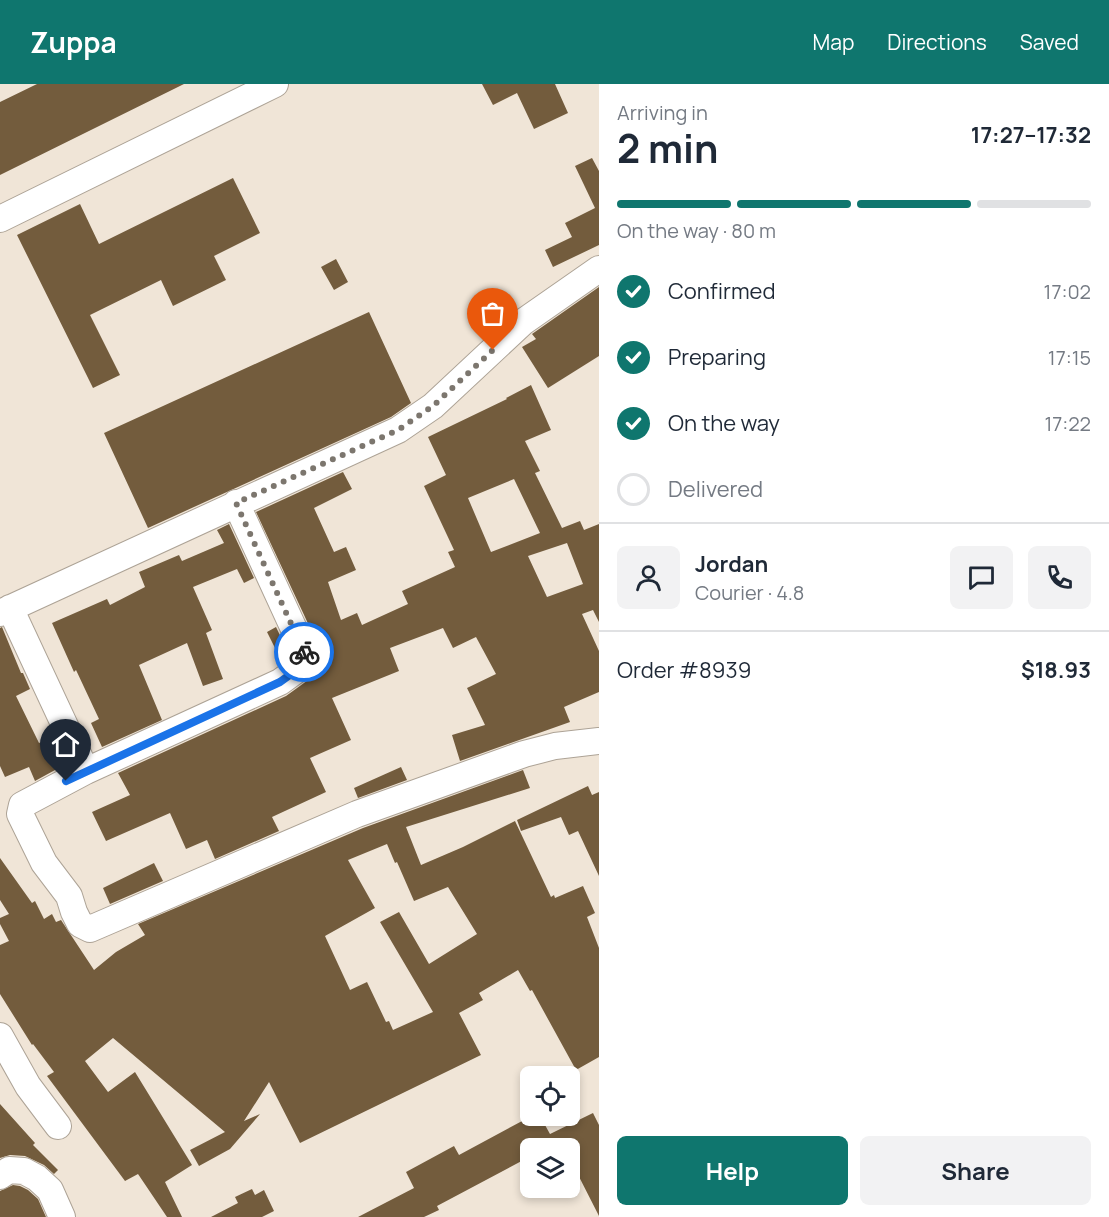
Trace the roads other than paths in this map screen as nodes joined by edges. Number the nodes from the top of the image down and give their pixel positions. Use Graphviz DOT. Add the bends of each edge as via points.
graph roads {
  1 [pos="275,84"];
  2 [pos="0,219"];
  3 [pos="599,269"];
  4 [pos="236,503"];
  5 [pos="5,611"];
  6 [pos="599,741"];
  7 [pos="86,771"];
  8 [pos="0,1036"];
  9 [pos="57,1126"];
  10 [pos="0,1176"];
  11 [pos="62,1217"];
  1 -- 2 [label="street"];
  3 -- 4 [label="street" via="523,322 433,406 398,430"];
  4 -- 5 [label="street"];
  4 -- 7 [label="street" via="305,653 302,666 280,682"];
  5 -- 7 [label="street"];
  6 -- 7 [label="street" via="524,754 357,814 90,929 80,924 69,896 44,863 20,814 27,801"];
  8 -- 9 [label="street" via="28,1086"];
  10 -- 11 [label="street" via="9,1170 24,1171 37,1178 50,1190"];
}
